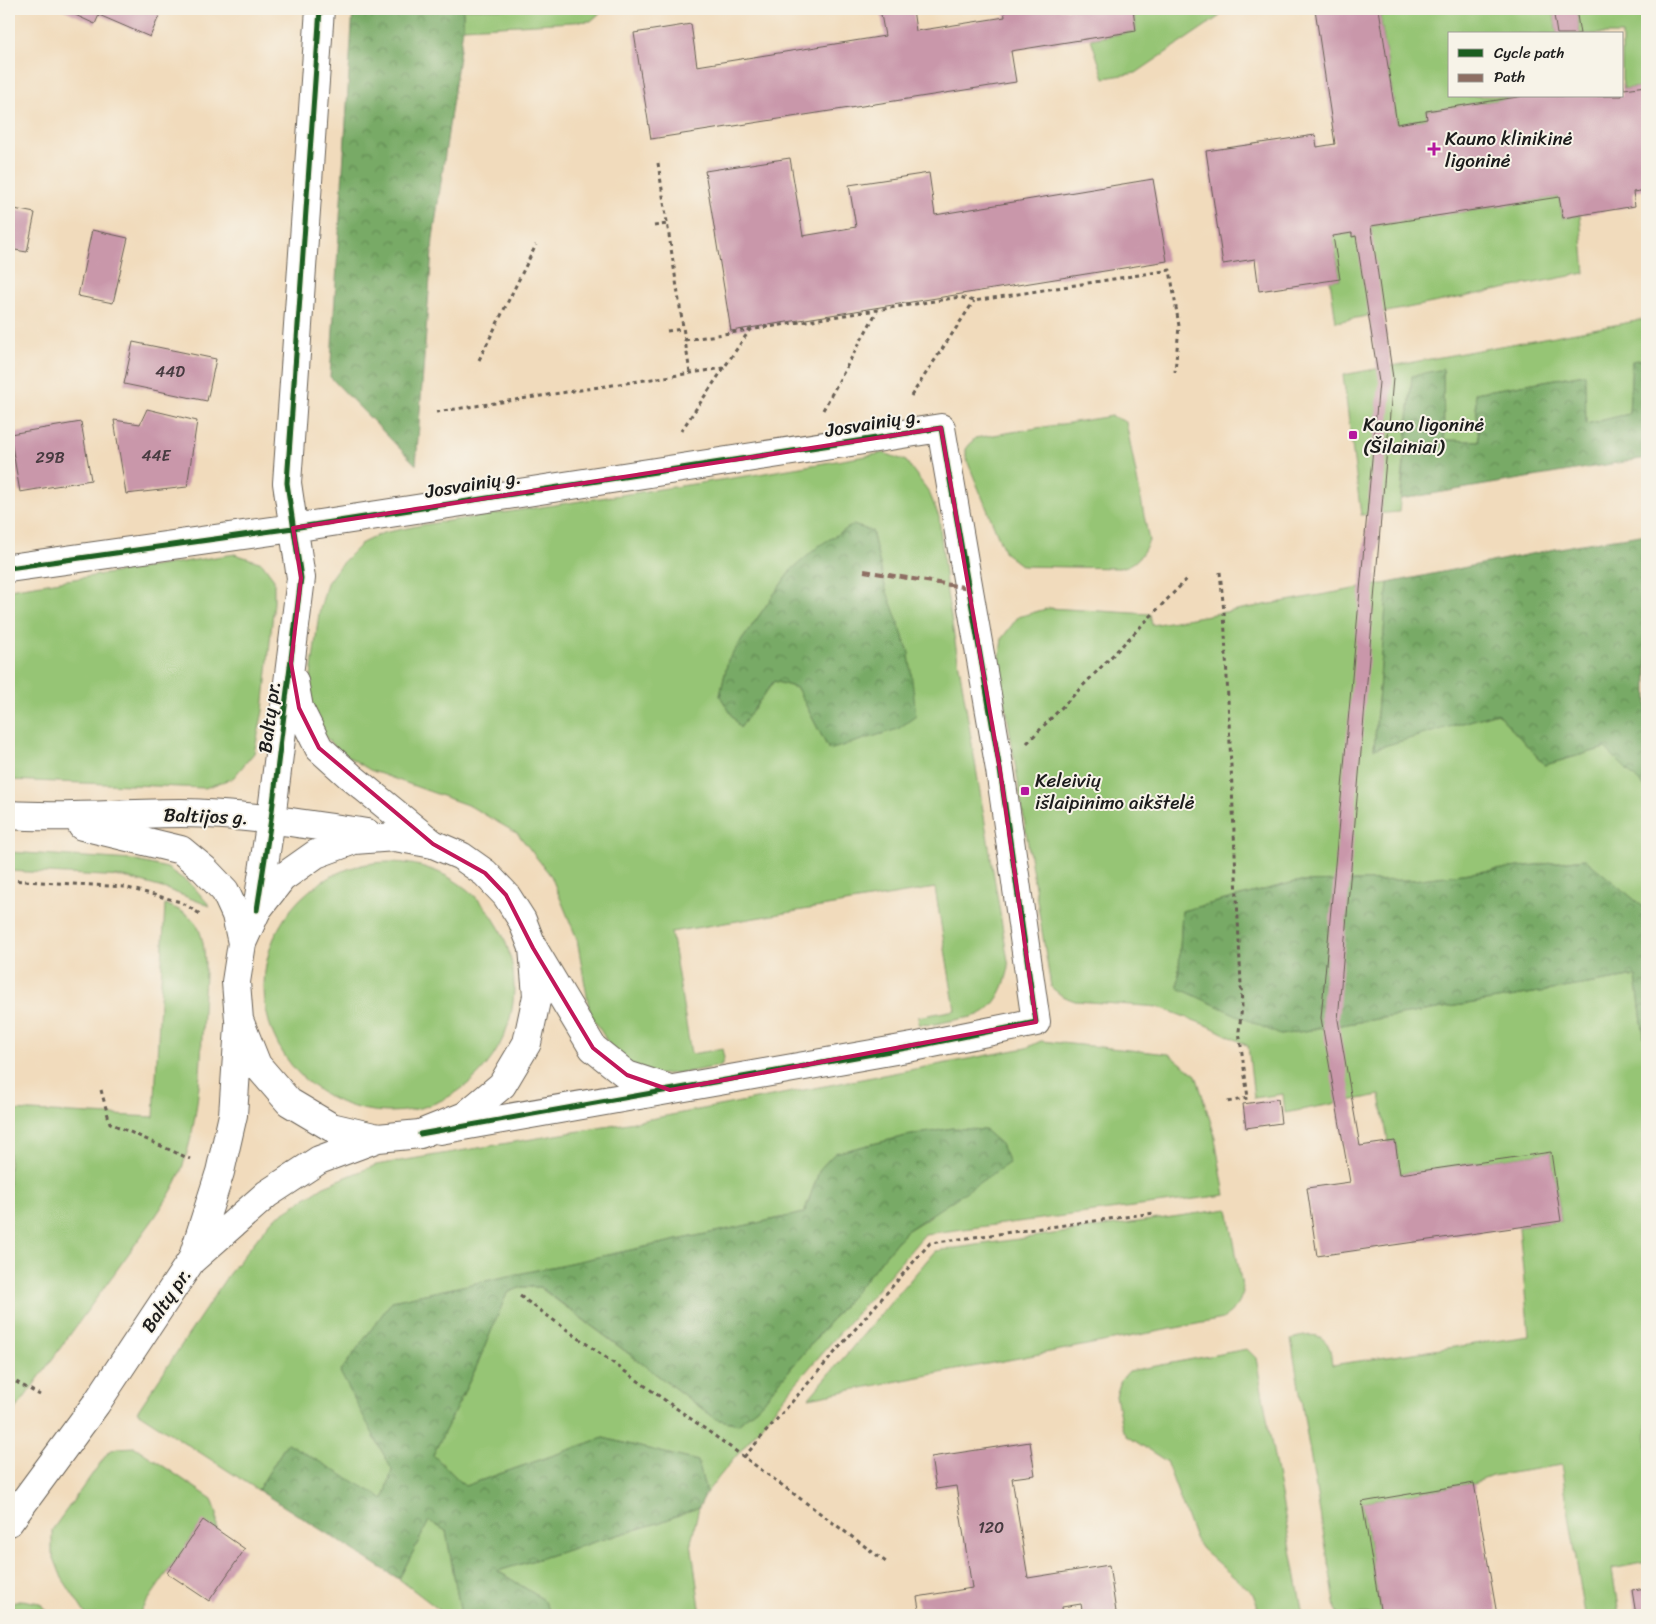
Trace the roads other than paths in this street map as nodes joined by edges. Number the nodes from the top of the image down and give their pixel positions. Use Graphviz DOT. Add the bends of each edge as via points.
graph roads {
  1 [pos="320,9"];
  2 [pos="294,528"];
  3 [pos="9,568"];
  4 [pos="291,663"];
  5 [pos="9,815"];
  6 [pos="46,818"];
  7 [pos="271,820"];
  8 [pos="395,837"];
  9 [pos="433,844"];
  10 [pos="257,910"];
  11 [pos="242,943"];
  12 [pos="533,948"];
  13 [pos="239,1020"];
  14 [pos="670,1090"];
  15 [pos="420,1134"];
  16 [pos="378,1138"];
  17 [pos="192,1261"];
  18 [pos="9,1522"];
  1 -- 2 [label="street, Baltų pr." via="287,483"];
  2 -- 3 [label="street, Josvainių g."];
  2 -- 4 [label="street, Baltų pr." via="301,578"];
  2 -- 14 [label="street, Josvainių g." via="940,428 1000,770 1036,1022"];
  4 -- 7 [label="street, Baltų pr."];
  4 -- 9 [label="street" via="299,708 319,748"];
  5 -- 6 [label="street, Baltijos g."];
  6 -- 7 [label="street, Baltijos g." via="181,813"];
  6 -- 11 [label="street, Baltijos g." via="181,850 225,891 236,915"];
  7 -- 8 [label="street, Baltijos g."];
  7 -- 10 [label="street, Baltų pr."];
  8 -- 9 [label="street, Baltų pr."];
  8 -- 10 [label="street, Baltų pr." via="354,840 316,854 282,878"];
  9 -- 12 [label="street, Baltų pr." via="461,856 506,894 522,920"];
  10 -- 11 [label="street, Baltų pr."];
  11 -- 13 [label="street, Baltų pr." via="236,982"];
  12 -- 14 [label="street" via="594,1048 626,1075"];
  12 -- 15 [label="street, Baltų pr." via="537,996 527,1043 502,1085 465,1116"];
  13 -- 16 [label="street, Baltų pr." via="257,1065 289,1102 331,1127"];
  13 -- 17 [label="street" via="233,1115 220,1172"];
  14 -- 15 [label="street"];
  15 -- 16 [label="street, Baltų pr."];
  16 -- 17 [label="street, Baltų pr." via="319,1160 267,1194"];
  17 -- 18 [label="street, Baltų pr." via="96,1404"];
}
